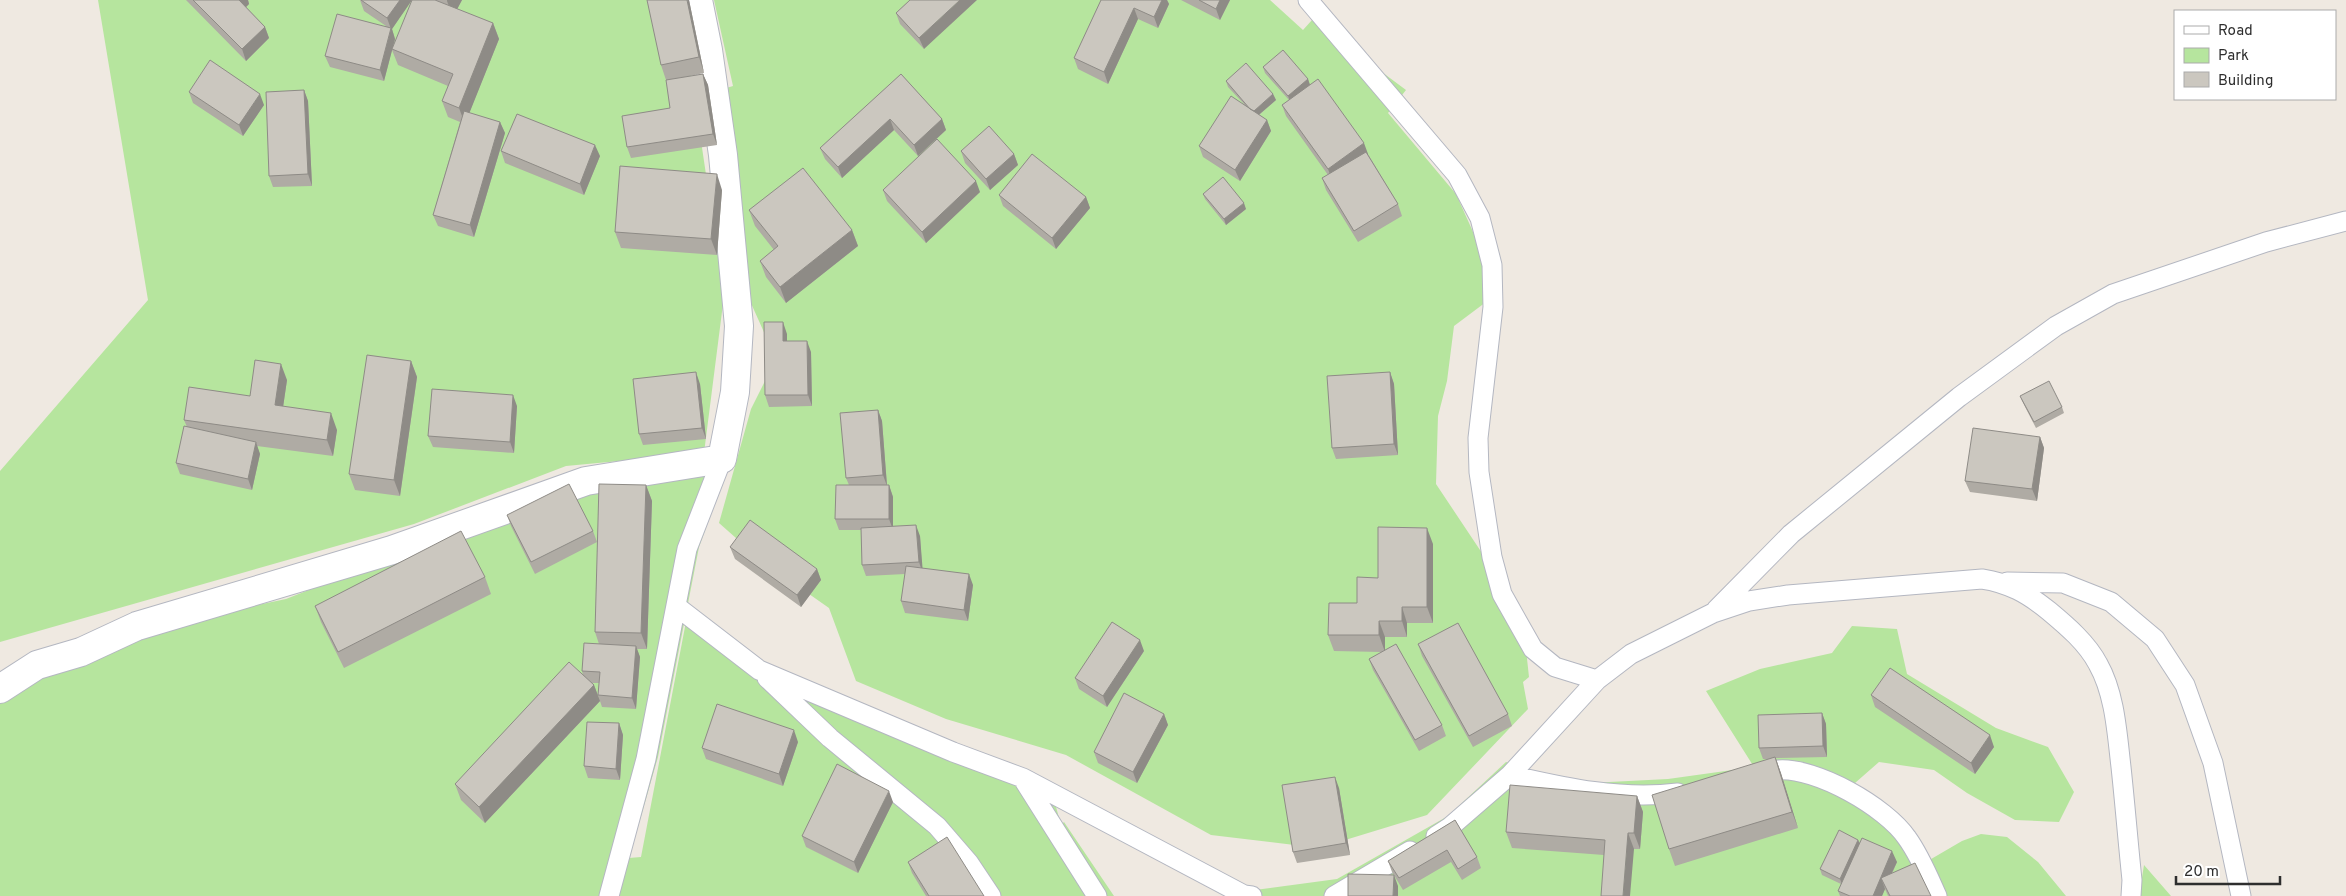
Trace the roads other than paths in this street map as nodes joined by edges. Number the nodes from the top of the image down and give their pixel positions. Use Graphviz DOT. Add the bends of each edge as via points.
graph roads {
  1 [pos="698,0"];
  2 [pos="1308,0"];
  3 [pos="2346,221"];
  4 [pos="722,459"];
  5 [pos="2001,582"];
  6 [pos="676,606"];
  7 [pos="1713,612"];
  8 [pos="759,670"];
  9 [pos="1597,680"];
  10 [pos="0,689"];
  11 [pos="1510,776"];
  12 [pos="1023,778"];
  13 [pos="1733,780"];
  14 [pos="1697,790"];
  15 [pos="609,896"];
  16 [pos="991,896"];
  17 [pos="1097,896"];
  18 [pos="1252,896"];
  19 [pos="1334,896"];
  20 [pos="1937,896"];
  21 [pos="2131,896"];
  22 [pos="2241,896"];
  1 -- 4 [label="street" via="723,155 739,326 736,392"];
  2 -- 9 [label="lane" via="1457,175 1480,218 1492,265 1493,307 1478,438 1479,472 1492,557 1502,594 1532,649 1554,667"];
  3 -- 7 [label="lane" via="2266,242 2113,294 2056,326 1959,397 1791,534"];
  4 -- 6 [label="lane" via="687,549"];
  4 -- 10 [label="street" via="586,481 392,550 137,626 81,652 37,665"];
  5 -- 7 [label="lane" via="1982,579 1788,595 1749,601"];
  5 -- 21 [label="lane" via="2037,602 2065,625 2103,674 2117,729"];
  5 -- 22 [label="lane" via="2063,583 2111,602 2155,639 2185,685 2213,763"];
  6 -- 8 [label="lane"];
  6 -- 15 [label="lane" via="646,759"];
  7 -- 9 [label="lane" via="1631,654"];
  8 -- 12 [label="lane"];
  8 -- 16 [label="lane" via="830,738 937,826 969,863"];
  9 -- 11 [label="lane"];
  11 -- 14 [label="lane" via="1567,789 1619,795 1649,797"];
  11 -- 19 [label="lane" via="1450,827"];
  12 -- 17 [label="lane"];
  12 -- 18 [label="lane" via="1244,895"];
  13 -- 20 [label="lane" via="1779,770 1798,772 1852,792 1883,812 1906,836"];
}
